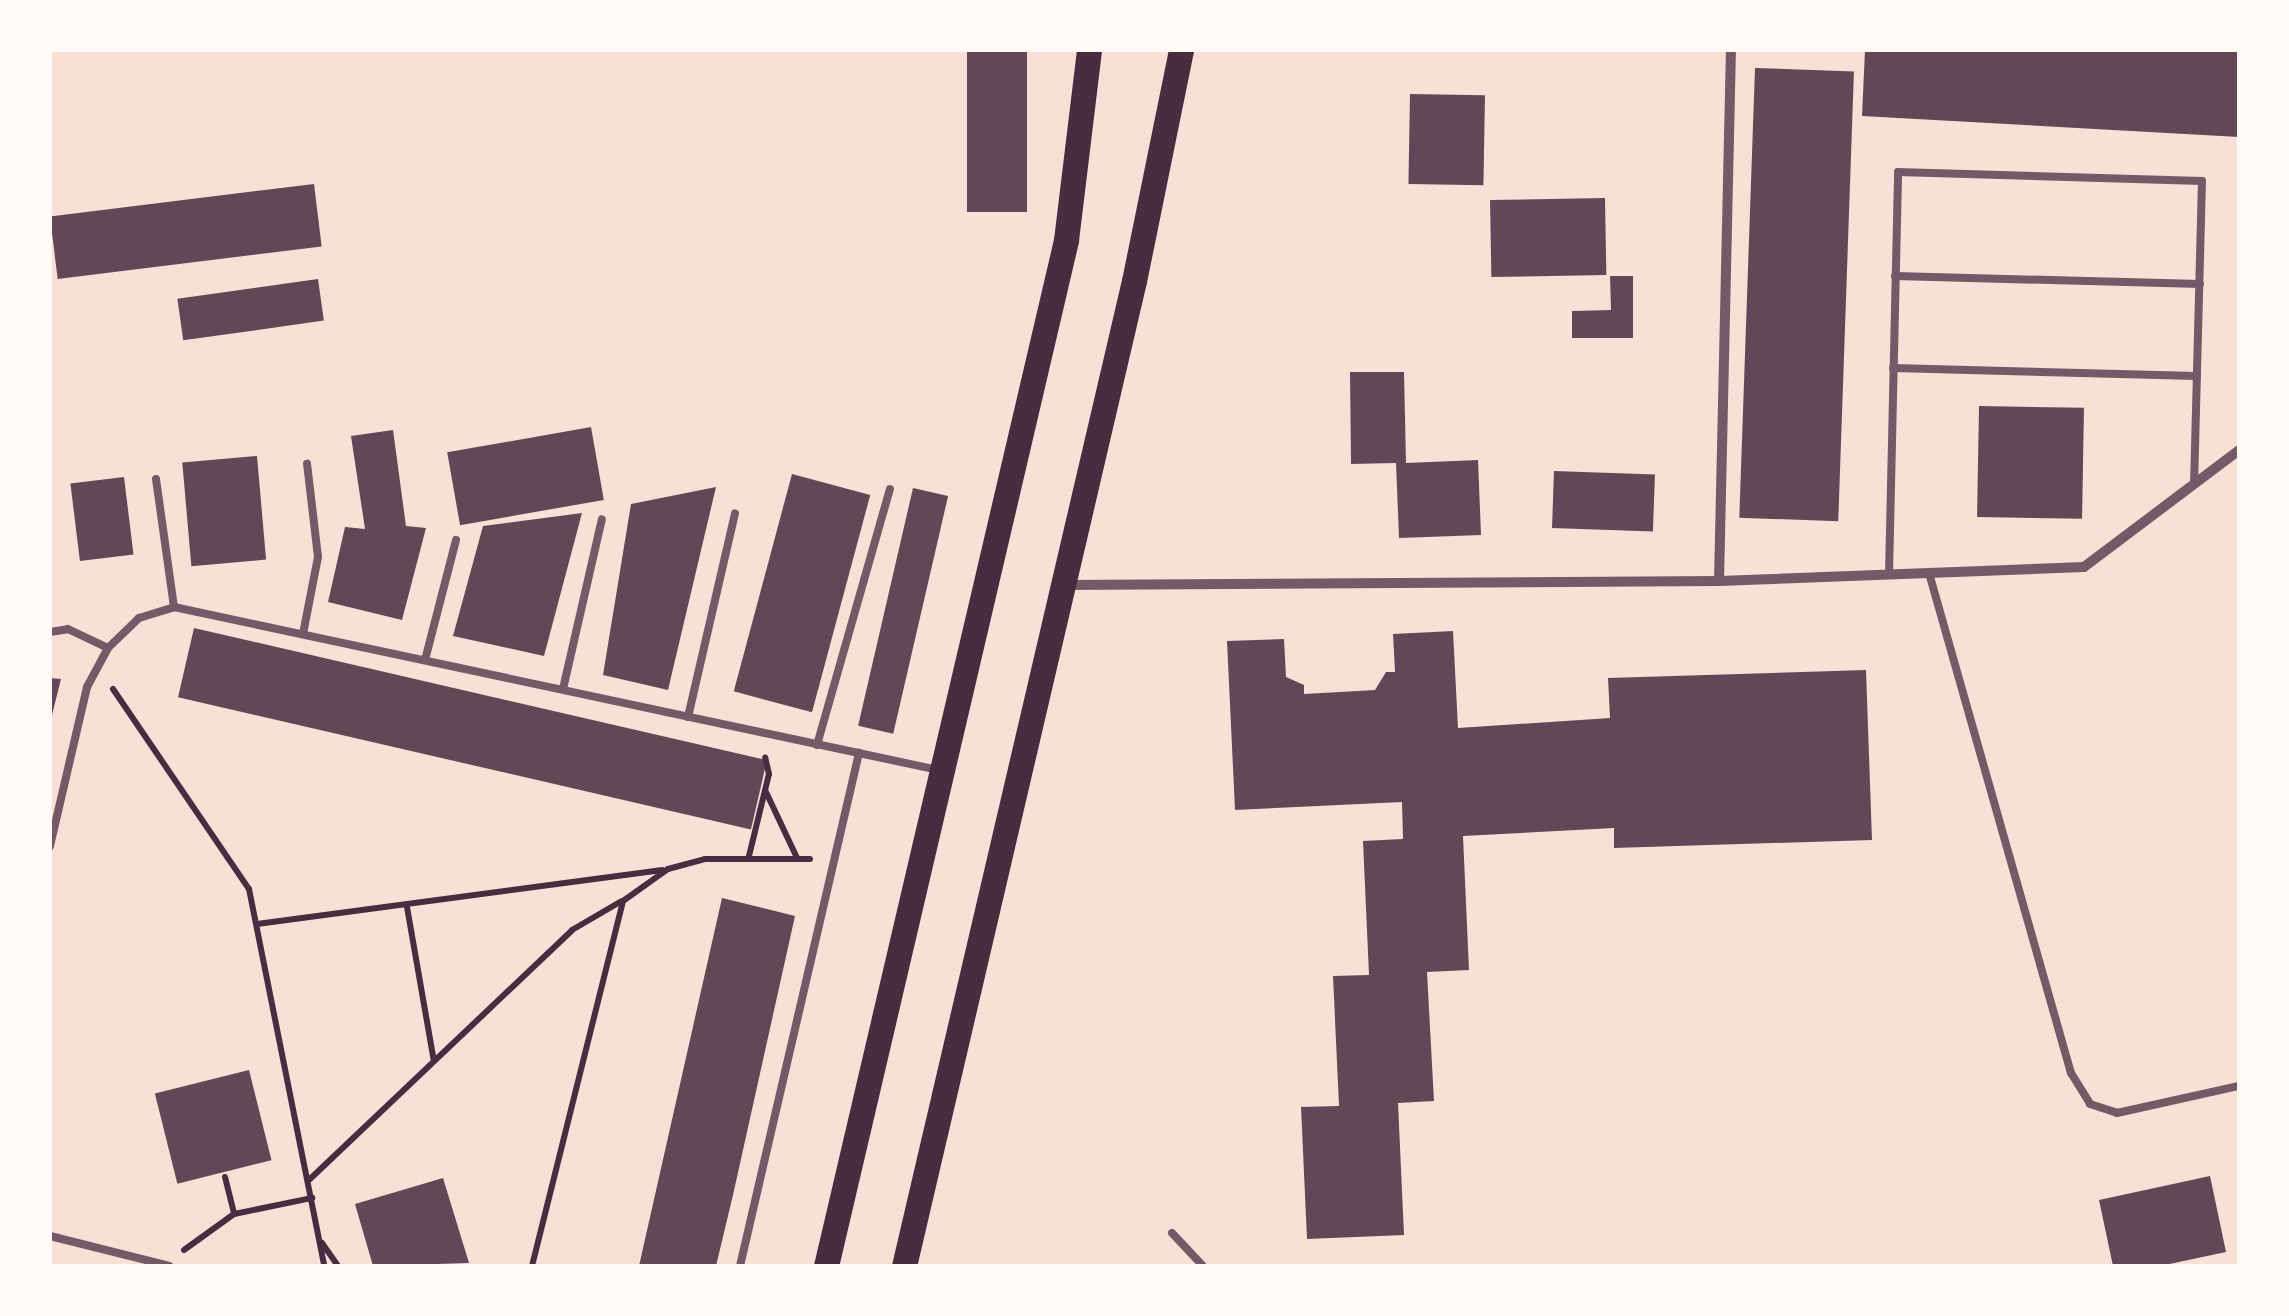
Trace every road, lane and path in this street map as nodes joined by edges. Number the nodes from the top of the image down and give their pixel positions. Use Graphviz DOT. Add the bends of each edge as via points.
graph roads {
  1 [pos="1089,50"];
  2 [pos="1182,50"];
  3 [pos="1731,50"];
  4 [pos="1895,276"];
  5 [pos="2200,284"];
  6 [pos="1894,368"];
  7 [pos="2197,376"];
  8 [pos="2239,450"];
  9 [pos="307,464"];
  10 [pos="156,480"];
  11 [pos="2194,484"];
  12 [pos="890,489"];
  13 [pos="735,513"];
  14 [pos="602,520"];
  15 [pos="456,540"];
  16 [pos="1929,573"];
  17 [pos="1888,574"];
  18 [pos="1719,581"];
  19 [pos="1064,586"];
  20 [pos="174,607"];
  21 [pos="50,632"];
  22 [pos="303,634"];
  23 [pos="108,648"];
  24 [pos="425,660"];
  25 [pos="98,667"];
  26 [pos="563,689"];
  27 [pos="688,717"];
  28 [pos="759,732"];
  29 [pos="817,745"];
  30 [pos="858,753"];
  31 [pos="942,771"];
  32 [pos="766,791"];
  33 [pos="50,846"];
  34 [pos="749,856"];
  35 [pos="797,858"];
  36 [pos="816,859"];
  37 [pos="668,869"];
  38 [pos="623,901"];
  39 [pos="406,907"];
  40 [pos="257,924"];
  41 [pos="434,1062"];
  42 [pos="2239,1086"];
  43 [pos="224,1177"];
  44 [pos="309,1180"];
  45 [pos="312,1198"];
  46 [pos="234,1214"];
  47 [pos="1172,1233"];
  48 [pos="50,1236"];
  49 [pos="320,1240"];
  50 [pos="166,1265"];
  51 [pos="324,1266"];
  52 [pos="338,1266"];
  53 [pos="532,1266"];
  54 [pos="740,1266"];
  55 [pos="826,1266"];
  56 [pos="904,1266"];
  57 [pos="1203,1266"];
  1 -- 31 [label="main road" via="1066,240"];
  2 -- 19 [label="main road"];
  3 -- 18 [label="street"];
  4 -- 5 [label="lane"];
  4 -- 5 [label="lane" via="1898,172 2202,181"];
  4 -- 6 [label="lane"];
  5 -- 7 [label="lane"];
  6 -- 7 [label="lane"];
  6 -- 17 [label="lane"];
  7 -- 11 [label="lane"];
  8 -- 11 [label="street"];
  9 -- 22 [label="lane" via="318,557"];
  10 -- 20 [label="lane"];
  11 -- 16 [label="street" via="2084,567"];
  12 -- 29 [label="lane"];
  13 -- 27 [label="lane"];
  14 -- 26 [label="lane"];
  15 -- 24 [label="lane"];
  16 -- 17 [label="street"];
  16 -- 42 [label="lane" via="2070,1073 2090,1104 2117,1113"];
  17 -- 18 [label="street"];
  18 -- 19 [label="street"];
  19 -- 56 [label="main road"];
  20 -- 22 [label="lane"];
  20 -- 23 [label="lane" via="139,618"];
  21 -- 23 [label="lane" via="68,629"];
  22 -- 24 [label="lane"];
  23 -- 25 [label="lane"];
  24 -- 26 [label="lane"];
  25 -- 33 [label="lane" via="87,687"];
  25 -- 40 [label="path" via="249,890"];
  26 -- 27 [label="lane"];
  27 -- 28 [label="lane"];
  28 -- 29 [label="lane"];
  28 -- 32 [label="path" via="770,774"];
  29 -- 30 [label="lane"];
  30 -- 31 [label="lane"];
  30 -- 54 [label="lane"];
  31 -- 55 [label="main road"];
  32 -- 34 [label="path"];
  32 -- 35 [label="path"];
  34 -- 35 [label="path"];
  34 -- 37 [label="path"];
  35 -- 36 [label="path"];
  37 -- 38 [label="path"];
  37 -- 39 [label="path"];
  38 -- 41 [label="path" via="572,930"];
  38 -- 53 [label="path"];
  39 -- 40 [label="path"];
  39 -- 41 [label="path"];
  40 -- 44 [label="path"];
  41 -- 44 [label="path"];
  43 -- 46 [label="path"];
  44 -- 45 [label="path"];
  45 -- 46 [label="path"];
  45 -- 49 [label="path"];
  46 -- 50 [label="path"];
  47 -- 57 [label="lane"];
  48 -- 50 [label="lane"];
  49 -- 51 [label="path"];
  49 -- 52 [label="path"];
}
